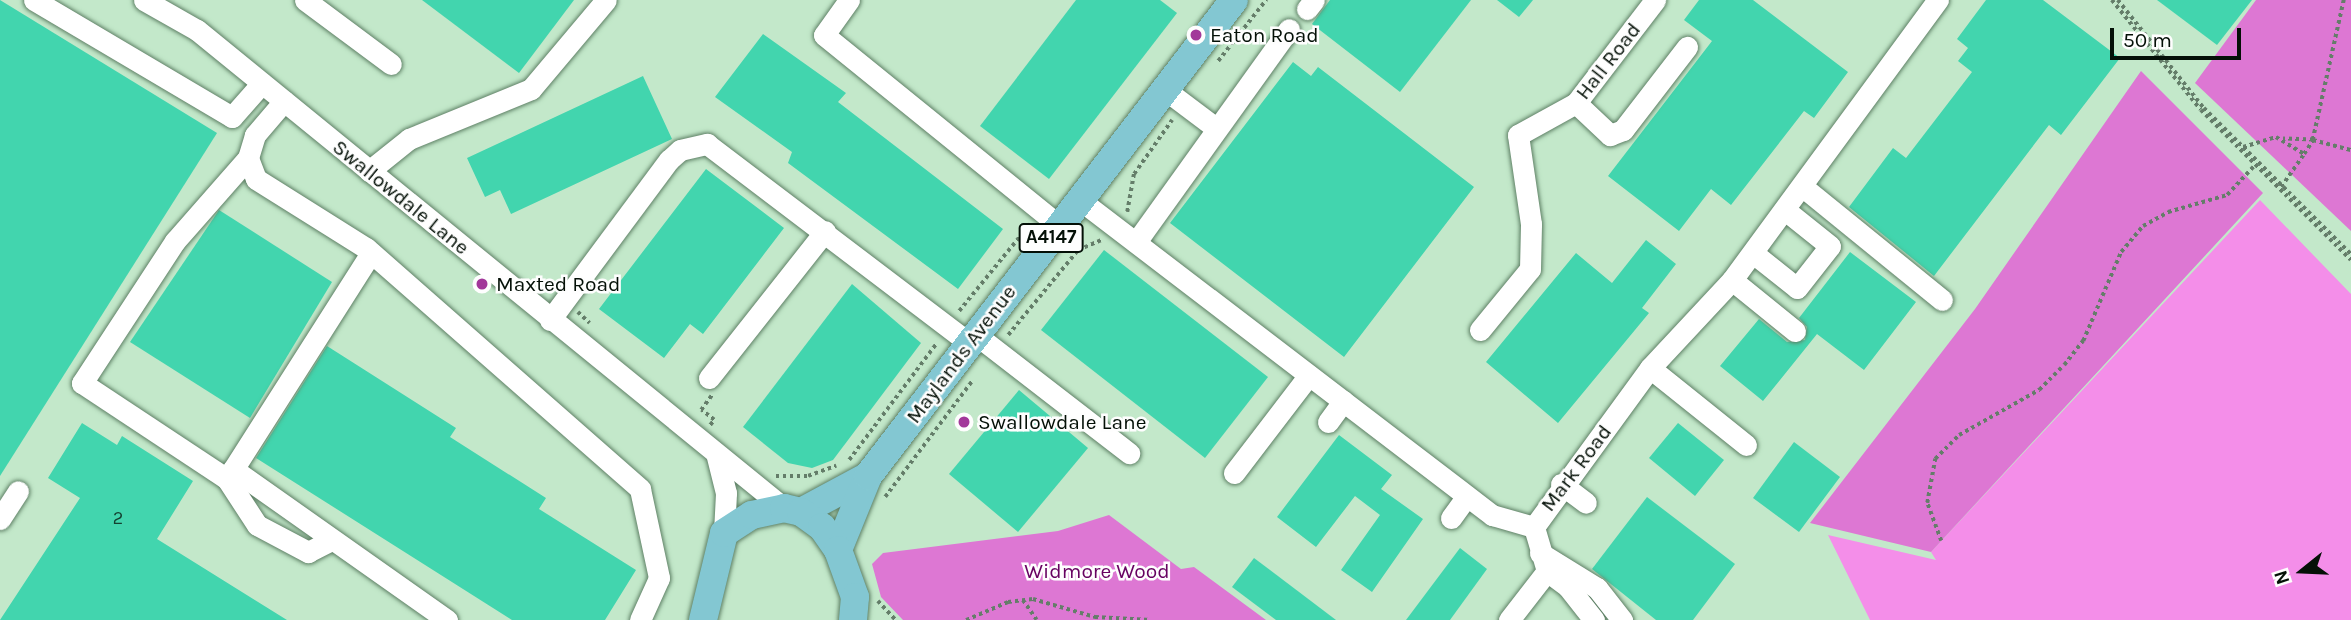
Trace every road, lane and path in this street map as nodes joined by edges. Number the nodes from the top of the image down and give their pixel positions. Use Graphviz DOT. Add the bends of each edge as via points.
graph roads {
  1 [pos="34,0"];
  2 [pos="305,0"];
  3 [pos="606,0"];
  4 [pos="849,0"];
  5 [pos="1234,0"];
  6 [pos="1655,0"];
  7 [pos="1938,0"];
  8 [pos="2112,0"];
  9 [pos="2118,0"];
  10 [pos="2344,0"];
  11 [pos="149,1"];
  12 [pos="1289,29"];
  13 [pos="1687,47"];
  14 [pos="391,64"];
  15 [pos="262,83"];
  16 [pos="1164,89"];
  17 [pos="284,101"];
  18 [pos="1577,103"];
  19 [pos="1216,128"];
  20 [pos="2283,139"];
  21 [pos="2313,140"];
  22 [pos="2243,147"];
  23 [pos="2351,150"];
  24 [pos="2304,154"];
  25 [pos="248,158"];
  26 [pos="2255,165"];
  27 [pos="369,171"];
  28 [pos="1803,187"];
  29 [pos="2281,188"];
  30 [pos="1080,201"];
  31 [pos="1785,210"];
  32 [pos="1050,219"];
  33 [pos="825,231"];
  34 [pos="1113,235"];
  35 [pos="1136,242"];
  36 [pos="371,253"];
  37 [pos="1753,253"];
  38 [pos="2351,254"];
  39 [pos="2351,260"];
  40 [pos="1732,280"];
  41 [pos="565,300"];
  42 [pos="1942,300"];
  43 [pos="550,320"];
  44 [pos="597,329"];
  45 [pos="1480,330"];
  46 [pos="1795,331"];
  47 [pos="972,338"];
  48 [pos="1650,368"];
  49 [pos="1309,375"];
  50 [pos="709,378"];
  51 [pos="1343,401"];
  52 [pos="707,402"];
  53 [pos="693,414"];
  54 [pos="1328,422"];
  55 [pos="709,427"];
  56 [pos="1746,445"];
  57 [pos="718,446"];
  58 [pos="1129,453"];
  59 [pos="1234,473"];
  60 [pos="230,474"];
  61 [pos="767,476"];
  62 [pos="868,476"];
  63 [pos="1561,484"];
  64 [pos="18,491"];
  65 [pos="1467,496"];
  66 [pos="883,501"];
  67 [pos="1586,503"];
  68 [pos="793,510"];
  69 [pos="1451,518"];
  70 [pos="0,519"];
  71 [pos="1534,527"];
  72 [pos="724,533"];
  73 [pos="332,540"];
  74 [pos="1941,541"];
  75 [pos="838,550"];
  76 [pos="1543,562"];
  77 [pos="1023,600"];
  78 [pos="865,609"];
  79 [pos="447,620"];
  80 [pos="640,620"];
  81 [pos="703,620"];
  82 [pos="896,620"];
  83 [pos="966,620"];
  84 [pos="1037,620"];
  85 [pos="1147,620"];
  86 [pos="1509,620"];
  87 [pos="1594,620"];
  88 [pos="1622,620"];
  1 -- 15 [label="street" via="232,117"];
  2 -- 14 [label="street"];
  3 -- 27 [label="street" via="531,89 409,139"];
  4 -- 32 [label="street" via="824,35"];
  5 -- 16 [label="main road, Maylands Avenue / A4147"];
  6 -- 18 [label="street, Hall Road"];
  7 -- 28 [label="street, Mark Road"];
  8 -- 26 [label="path" via="2201,110"];
  9 -- 22 [label="path" via="2204,108"];
  10 -- 21 [label="path"];
  11 -- 15 [label="street, Swallowdale Lane" via="197,30"];
  12 -- 19 [label="street"];
  13 -- 18 [label="street" via="1623,130 1610,135"];
  15 -- 17 [label="street, Swallowdale Lane"];
  16 -- 19 [label="street"];
  16 -- 30 [label="main road, Maylands Avenue / A4147"];
  17 -- 25 [label="street" via="256,135"];
  17 -- 27 [label="street, Swallowdale Lane"];
  18 -- 45 [label="street, Hall Road" via="1566,113 1518,135 1531,224 1530,270"];
  19 -- 35 [label="street"];
  20 -- 21 [label="path"];
  20 -- 22 [label="path" via="2261,138"];
  20 -- 24 [label="path"];
  21 -- 23 [label="path"];
  21 -- 24 [label="path"];
  22 -- 29 [label="path"];
  24 -- 29 [label="path"];
  25 -- 36 [label="street" via="256,179"];
  25 -- 60 [label="street" via="175,241 82,383"];
  26 -- 29 [label="path"];
  26 -- 74 [label="path" via="2227,195 2143,226 2121,252 2083,341 2064,365 2039,390 1959,435 1935,459 1927,503"];
  27 -- 43 [label="street, Swallowdale Lane"];
  28 -- 31 [label="street, Mark Road"];
  28 -- 42 [label="street"];
  29 -- 38 [label="path"];
  29 -- 39 [label="path"];
  30 -- 32 [label="main road, Maylands Avenue / A4147"];
  30 -- 35 [label="street, Mark Road"];
  31 -- 37 [label="street, Mark Road"];
  31 -- 37 [label="street" via="1830,246 1797,288"];
  32 -- 47 [label="main road, Maylands Avenue / A4147"];
  32 -- 47 [label="path"];
  33 -- 41 [label="street" via="720,151 693,145 669,160"];
  33 -- 47 [label="street"];
  33 -- 50 [label="street"];
  34 -- 47 [label="path" via="1078,250"];
  35 -- 49 [label="street, Mark Road"];
  36 -- 60 [label="street"];
  36 -- 80 [label="street" via="640,488 659,578"];
  37 -- 40 [label="street, Mark Road"];
  40 -- 46 [label="street"];
  40 -- 48 [label="street, Mark Road"];
  41 -- 43 [label="street"];
  41 -- 44 [label="path"];
  43 -- 57 [label="street, Swallowdale Lane"];
  47 -- 58 [label="street"];
  47 -- 61 [label="path" via="848,461 808,476"];
  47 -- 62 [label="main road, Maylands Avenue / A4147"];
  47 -- 66 [label="path"];
  48 -- 56 [label="street"];
  48 -- 63 [label="street, Mark Road" via="1608,444"];
  49 -- 51 [label="street, Mark Road"];
  49 -- 59 [label="street"];
  51 -- 54 [label="street"];
  51 -- 65 [label="street, Mark Road"];
  52 -- 55 [label="path" via="701,410 714,419"];
  53 -- 55 [label="path"];
  55 -- 57 [label="path"];
  57 -- 68 [label="street, Swallowdale Lane"];
  57 -- 72 [label="street" via="726,493"];
  60 -- 73 [label="street"];
  60 -- 73 [label="street" via="257,524 308,552"];
  62 -- 68 [label="main road, Maylands Avenue / A4147"];
  62 -- 75 [label="main road, Maylands Avenue / A4147"];
  63 -- 67 [label="street"];
  63 -- 71 [label="street, Mark Road"];
  64 -- 70 [label="street"];
  65 -- 69 [label="street"];
  65 -- 71 [label="street, Mark Road" via="1492,515"];
  68 -- 72 [label="main road, Maylands Avenue" via="752,516"];
  68 -- 75 [label="main road" via="822,527"];
  71 -- 76 [label="street"];
  72 -- 81 [label="main road"];
  73 -- 79 [label="street"];
  75 -- 78 [label="main road"];
  76 -- 86 [label="street"];
  76 -- 87 [label="street"];
  76 -- 88 [label="street" via="1597,588"];
  77 -- 83 [label="path"];
  77 -- 84 [label="path"];
  77 -- 85 [label="path" via="1058,604 1094,617"];
  78 -- 82 [label="path"];
}
